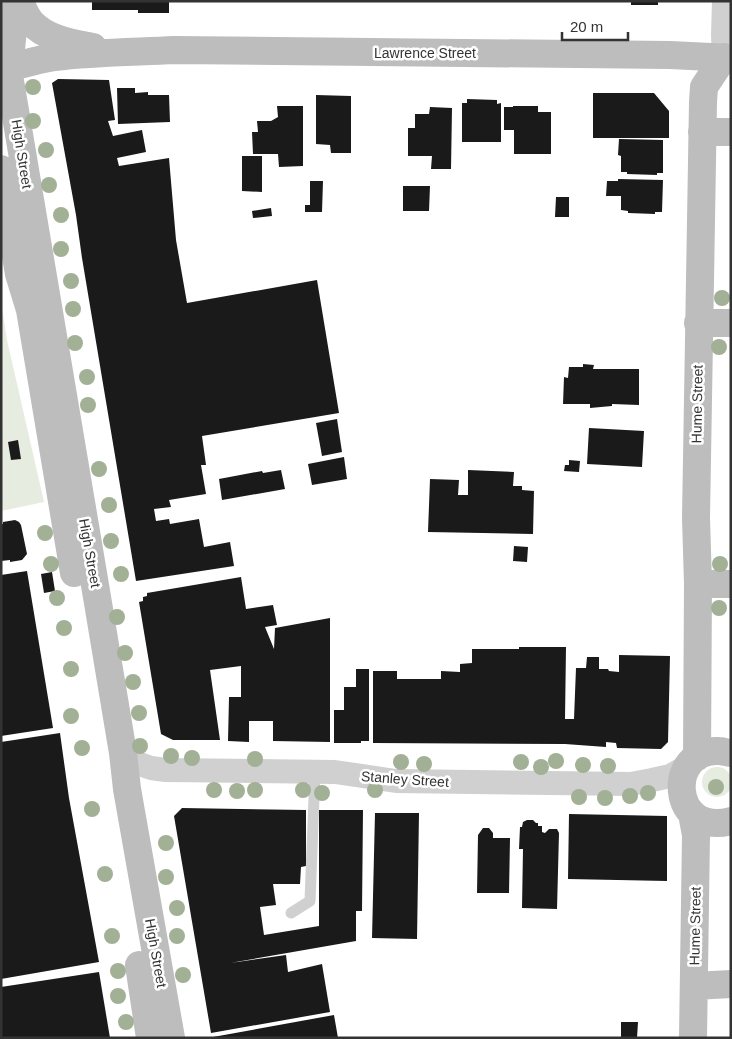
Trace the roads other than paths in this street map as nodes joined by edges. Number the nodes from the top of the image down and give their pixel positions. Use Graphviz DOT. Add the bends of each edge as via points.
graph roads {
  1 [pos="16,1"];
  2 [pos="20,1"];
  3 [pos="724,1"];
  4 [pos="119,52"];
  5 [pos="728,61"];
  6 [pos="6,71"];
  7 [pos="702,132"];
  8 [pos="731,132"];
  9 [pos="1,169"];
  10 [pos="698,323"];
  11 [pos="731,323"];
  12 [pos="698,584"];
  13 [pos="731,584"];
  14 [pos="122,753"];
  15 [pos="731,753"];
  16 [pos="692,762"];
  17 [pos="315,772"];
  18 [pos="692,814"];
  19 [pos="731,821"];
  20 [pos="291,914"];
  21 [pos="731,984"];
  22 [pos="694,986"];
  23 [pos="150,1038"];
  24 [pos="171,1038"];
  25 [pos="693,1038"];
  1 -- 6 [label="main road, High Street"];
  2 -- 4 [label="main road, Lawrence Street" via="31,22 42,31 59,39"];
  3 -- 5 [label="street" via="723,36"];
  4 -- 5 [label="main road, Lawrence Street" via="660,54"];
  4 -- 6 [label="main road, Lawrence Street" via="52,58"];
  5 -- 7 [label="main road, Hume Street" via="704,87"];
  6 -- 14 [label="main road, High Street"];
  7 -- 8 [label="main road"];
  7 -- 10 [label="main road, Hume Street"];
  9 -- 23 [label="main road, High Street" via="19,274 30,310"];
  10 -- 11 [label="main road"];
  10 -- 12 [label="main road, Hume Street"];
  12 -- 13 [label="main road"];
  12 -- 16 [label="main road, Hume Street"];
  14 -- 17 [label="street, Stanley Street" via="137,763 166,770"];
  14 -- 24 [label="main road, High Street"];
  15 -- 16 [label="main road" via="708,752"];
  16 -- 17 [label="street, Stanley Street" via="670,776 630,784 396,781"];
  16 -- 18 [label="main road, Hume Street" via="681,786 682,796"];
  17 -- 20 [label="lane" via="310,901"];
  18 -- 19 [label="main road" via="711,823"];
  18 -- 22 [label="main road, Hume Street" via="696,835"];
  21 -- 22 [label="main road"];
  22 -- 25 [label="main road, Hume Street"];
}
